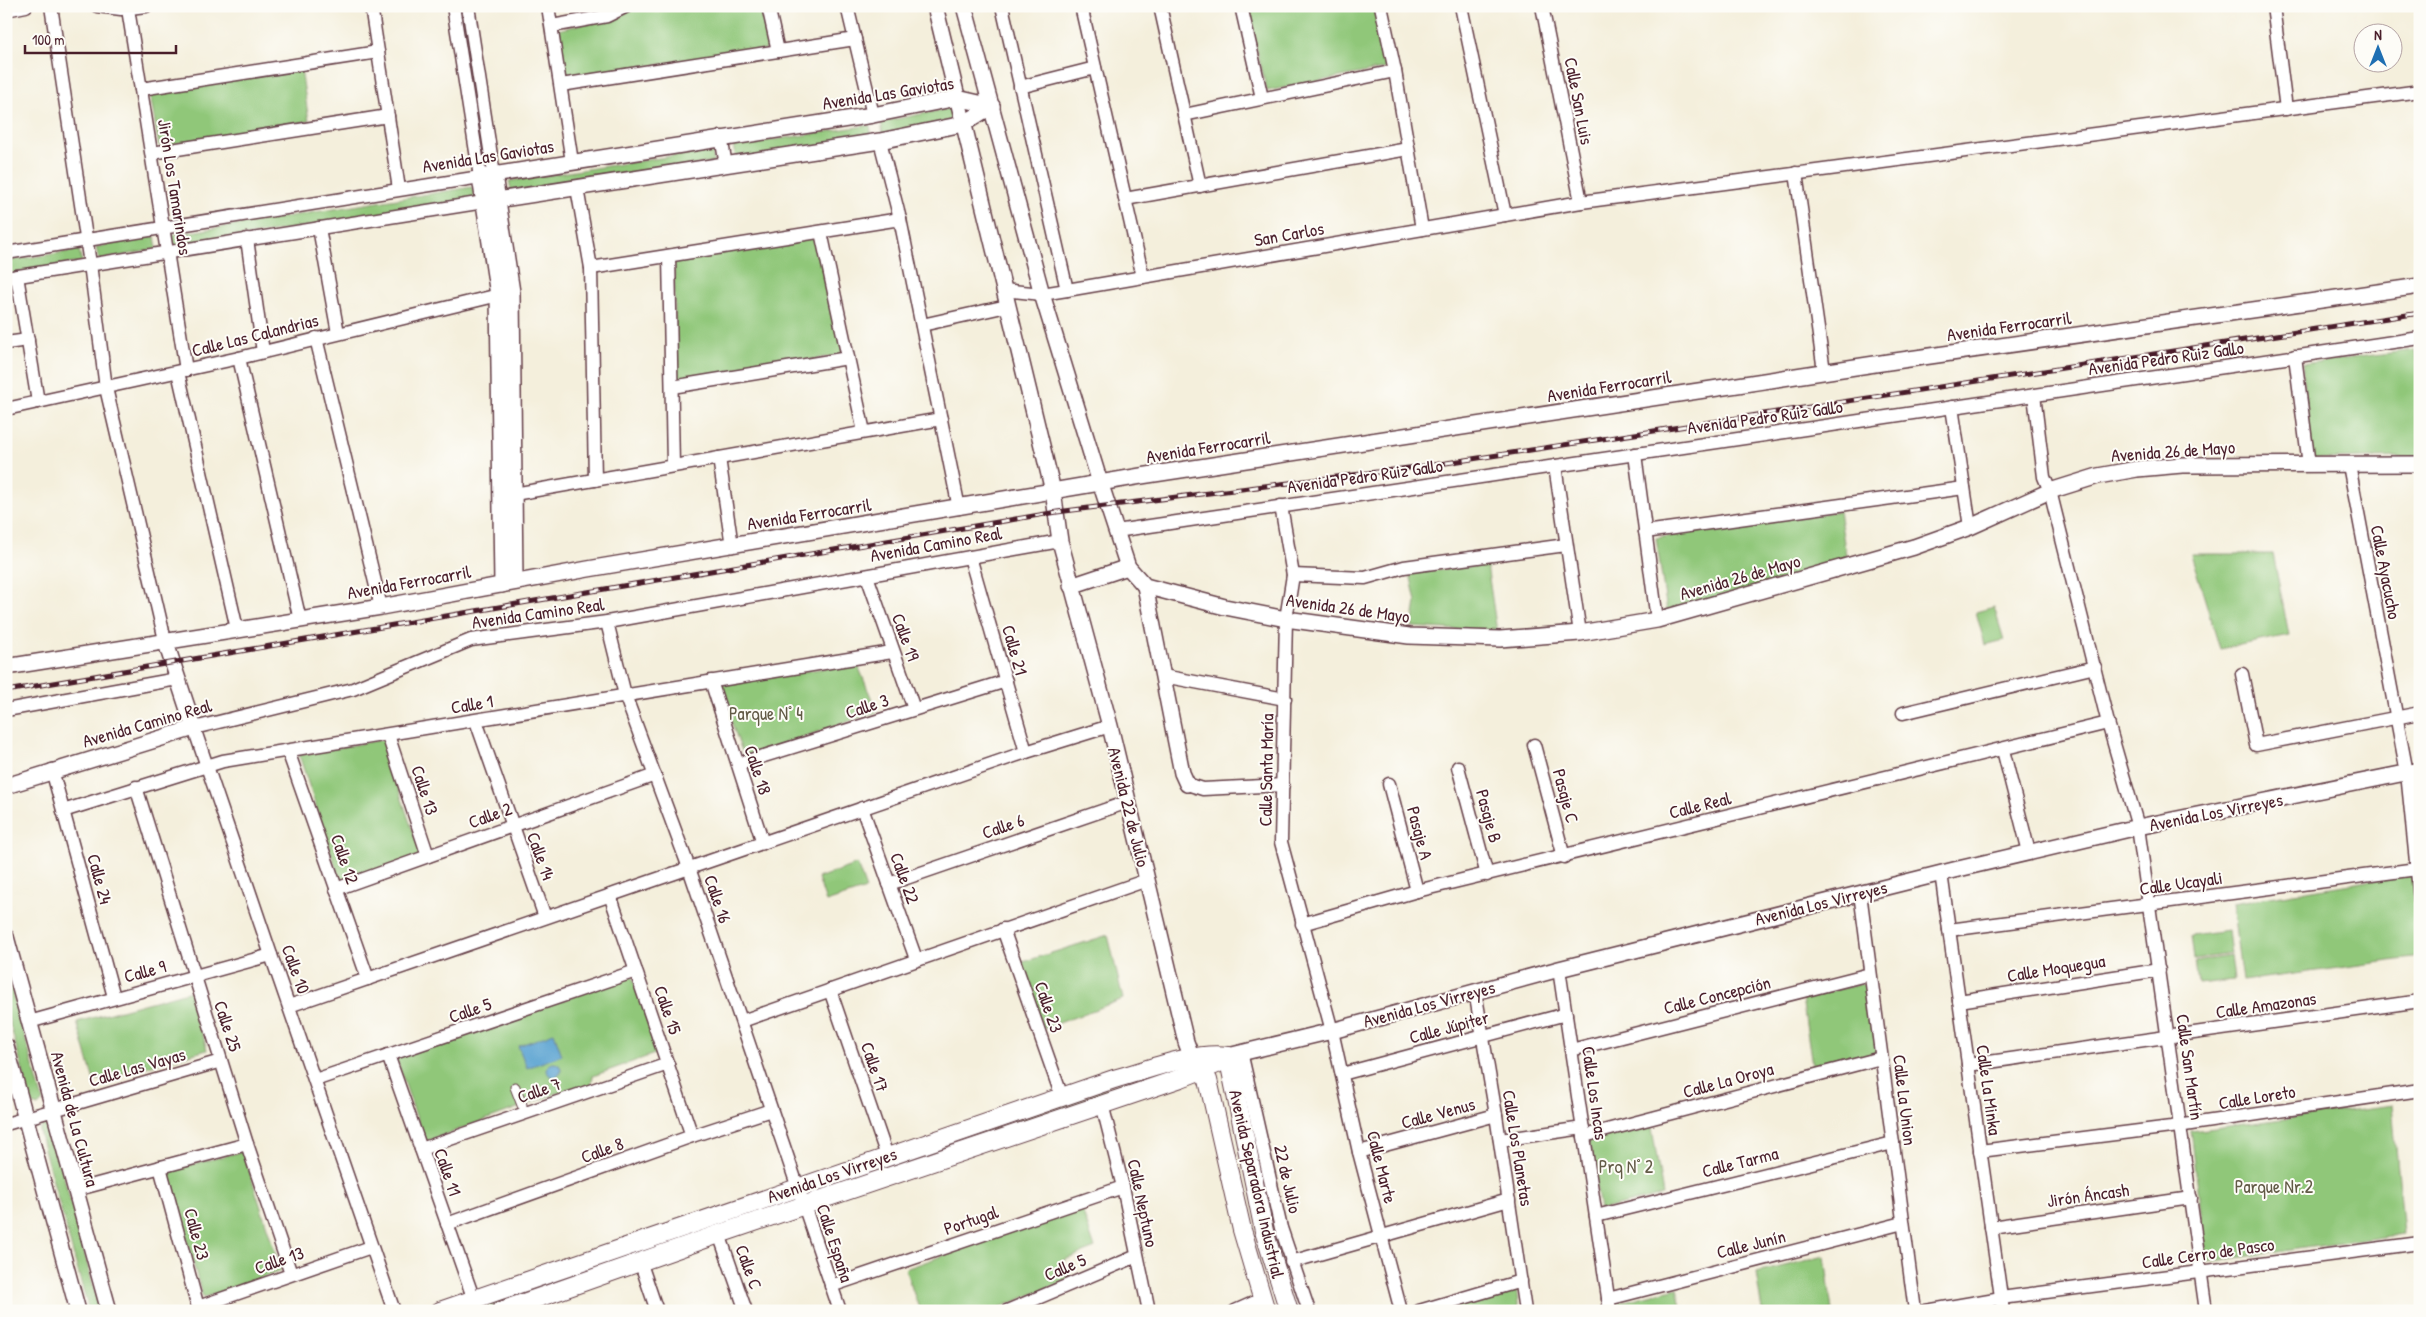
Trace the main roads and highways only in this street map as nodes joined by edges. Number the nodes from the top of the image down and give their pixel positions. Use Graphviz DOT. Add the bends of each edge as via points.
graph roads {
  1 [pos="1234,1054"];
  2 [pos="1197,1064"];
  3 [pos="1264,1305"];
  4 [pos="440,1311"];
  5 [pos="501,1311"];
  6 [pos="1288,1311"];
  1 -- 2 [label="main road, Avenida Los Virreyes" via="1217,1064"];
  1 -- 6 [label="main road, Avenida Separadora Industrial" via="1264,1231"];
  2 -- 3 [label="main road, Avenida Separadora Industrial" via="1208,1080 1242,1230"];
  2 -- 4 [label="main road, Avenida Los Virreyes" via="1114,1079"];
  2 -- 5 [label="main road, Avenida Los Virreyes" via="1102,1104"];
}
